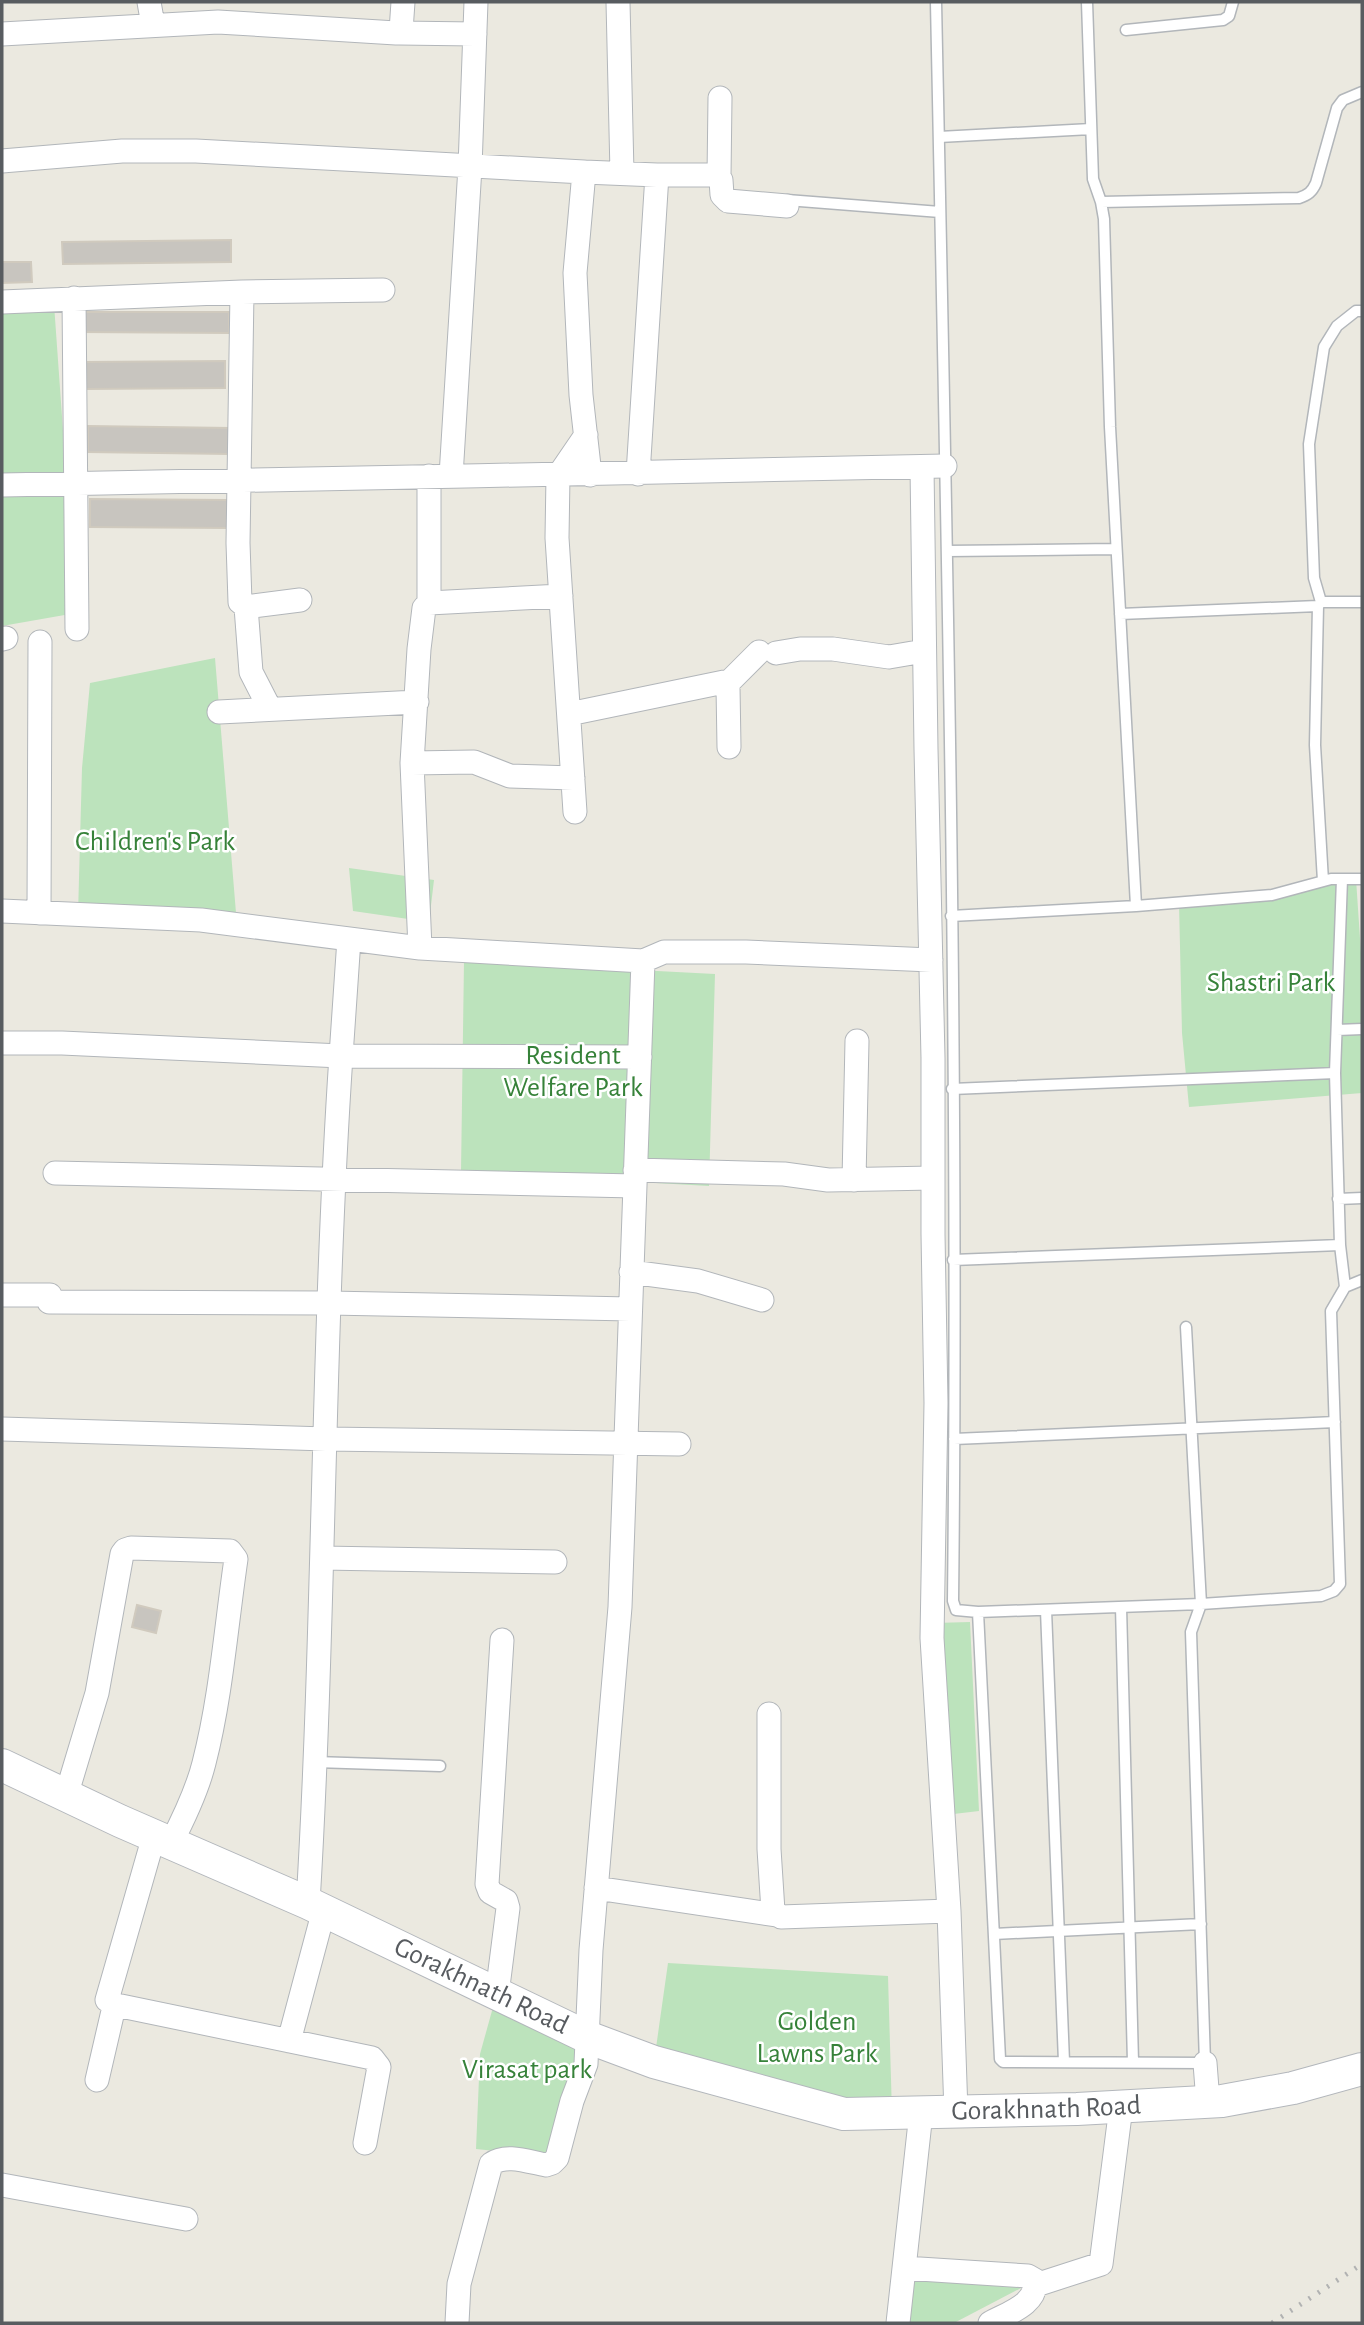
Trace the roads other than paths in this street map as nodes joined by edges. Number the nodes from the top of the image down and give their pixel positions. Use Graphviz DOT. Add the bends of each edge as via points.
graph roads {
  1 [pos="149,2"];
  2 [pos="403,2"];
  3 [pos="476,2"];
  4 [pos="618,2"];
  5 [pos="936,2"];
  6 [pos="1087,2"];
  7 [pos="1233,2"];
  8 [pos="153,26"];
  9 [pos="1126,30"];
  10 [pos="400,33"];
  11 [pos="2,34"];
  12 [pos="475,34"];
  13 [pos="1362,92"];
  14 [pos="720,99"];
  15 [pos="1091,129"];
  16 [pos="939,137"];
  17 [pos="2,161"];
  18 [pos="470,167"];
  19 [pos="583,172"];
  20 [pos="622,173"];
  21 [pos="657,175"];
  22 [pos="719,176"];
  23 [pos="1101,202"];
  24 [pos="787,203"];
  25 [pos="940,212"];
  26 [pos="383,290"];
  27 [pos="242,292"];
  28 [pos="74,298"];
  29 [pos="2,302"];
  30 [pos="1362,311"];
  31 [pos="586,435"];
  32 [pos="945,466"];
  33 [pos="922,467"];
  34 [pos="638,474"];
  35 [pos="590,475"];
  36 [pos="440,476"];
  37 [pos="558,476"];
  38 [pos="239,480"];
  39 [pos="76,483"];
  40 [pos="2,485"];
  41 [pos="1116,549"];
  42 [pos="947,551"];
  43 [pos="561,596"];
  44 [pos="300,600"];
  45 [pos="1362,602"];
  46 [pos="429,603"];
  47 [pos="1319,604"];
  48 [pos="246,607"];
  49 [pos="1120,614"];
  50 [pos="77,629"];
  51 [pos="40,642"];
  52 [pos="924,651"];
  53 [pos="727,684"];
  54 [pos="417,702"];
  55 [pos="270,709"];
  56 [pos="219,712"];
  57 [pos="569,714"];
  58 [pos="729,747"];
  59 [pos="412,763"];
  60 [pos="573,778"];
  61 [pos="575,812"];
  62 [pos="1362,878"];
  63 [pos="1342,879"];
  64 [pos="1323,881"];
  65 [pos="1136,906"];
  66 [pos="2,911"];
  67 [pos="39,913"];
  68 [pos="941,916"];
  69 [pos="349,939"];
  70 [pos="420,948"];
  71 [pos="931,960"];
  72 [pos="643,961"];
  73 [pos="1362,1029"];
  74 [pos="1337,1030"];
  75 [pos="857,1041"];
  76 [pos="2,1043"];
  77 [pos="341,1056"];
  78 [pos="640,1058"];
  79 [pos="1335,1073"];
  80 [pos="952,1089"];
  81 [pos="55,1173"];
  82 [pos="635,1178"];
  83 [pos="933,1178"];
  84 [pos="332,1180"];
  85 [pos="854,1180"];
  86 [pos="1362,1198"];
  87 [pos="1338,1199"];
  88 [pos="1340,1245"];
  89 [pos="953,1260"];
  90 [pos="631,1272"];
  91 [pos="1362,1280"];
  92 [pos="1345,1287"];
  93 [pos="2,1295"];
  94 [pos="762,1300"];
  95 [pos="329,1303"];
  96 [pos="630,1309"];
  97 [pos="1186,1327"];
  98 [pos="1335,1422"];
  99 [pos="2,1429"];
  100 [pos="1190,1429"];
  101 [pos="326,1439"];
  102 [pos="954,1439"];
  103 [pos="679,1444"];
  104 [pos="625,1445"];
  105 [pos="322,1558"];
  106 [pos="555,1562"];
  107 [pos="1201,1604"];
  108 [pos="1121,1607"];
  109 [pos="1046,1610"];
  110 [pos="978,1612"];
  111 [pos="502,1640"];
  112 [pos="769,1714"];
  113 [pos="315,1762"];
  114 [pos="2,1765"];
  115 [pos="440,1766"];
  116 [pos="66,1796"];
  117 [pos="163,1840"];
  118 [pos="596,1888"];
  119 [pos="316,1906"];
  120 [pos="949,1911"];
  121 [pos="776,1915"];
  122 [pos="1201,1924"];
  123 [pos="1129,1929"];
  124 [pos="1059,1932"];
  125 [pos="994,1934"];
  126 [pos="497,1994"];
  127 [pos="107,2000"];
  128 [pos="587,2037"];
  129 [pos="289,2041"];
  130 [pos="1064,2062"];
  131 [pos="1133,2062"];
  132 [pos="1205,2063"];
  133 [pos="1362,2069"];
  134 [pos="97,2080"];
  135 [pos="1208,2102"];
  136 [pos="1121,2107"];
  137 [pos="956,2112"];
  138 [pos="921,2113"];
  139 [pos="365,2144"];
  140 [pos="2,2185"];
  141 [pos="186,2219"];
  142 [pos="904,2268"];
  143 [pos="1036,2285"];
  144 [pos="457,2323"];
  145 [pos="898,2323"];
  146 [pos="990,2323"];
  1 -- 8 [label="street"];
  2 -- 10 [label="street"];
  3 -- 12 [label="street"];
  4 -- 20 [label="street"];
  5 -- 16 [label="lane"];
  6 -- 15 [label="lane"];
  7 -- 9 [label="lane" via="1223,20"];
  8 -- 10 [label="street" via="218,22"];
  8 -- 11 [label="street"];
  10 -- 12 [label="street"];
  12 -- 18 [label="street"];
  13 -- 23 [label="lane" via="1343,100 1337,108 1316,183 1308,195"];
  14 -- 22 [label="street"];
  15 -- 16 [label="lane"];
  15 -- 23 [label="lane" via="1093,179"];
  16 -- 25 [label="lane"];
  17 -- 18 [label="street" via="184,151"];
  18 -- 19 [label="street"];
  18 -- 36 [label="street"];
  19 -- 20 [label="street"];
  19 -- 31 [label="street" via="575,274"];
  20 -- 21 [label="street"];
  21 -- 22 [label="street"];
  21 -- 34 [label="street"];
  22 -- 24 [label="street" via="722,195 728,201"];
  23 -- 41 [label="lane"];
  24 -- 25 [label="lane"];
  25 -- 32 [label="lane"];
  26 -- 27 [label="street"];
  27 -- 28 [label="street"];
  27 -- 38 [label="street"];
  28 -- 29 [label="street"];
  28 -- 39 [label="street"];
  30 -- 47 [label="lane" via="1336,326 1324,347 1309,444"];
  31 -- 35 [label="street"];
  31 -- 37 [label="street"];
  32 -- 33 [label="street"];
  32 -- 42 [label="lane"];
  33 -- 34 [label="street"];
  33 -- 52 [label="street"];
  34 -- 35 [label="street"];
  35 -- 37 [label="street"];
  36 -- 37 [label="street"];
  36 -- 38 [label="street"];
  36 -- 46 [label="street"];
  37 -- 43 [label="street"];
  38 -- 39 [label="street"];
  38 -- 48 [label="street" via="240,602"];
  39 -- 40 [label="street"];
  39 -- 50 [label="street"];
  41 -- 42 [label="lane"];
  41 -- 49 [label="lane"];
  42 -- 68 [label="lane"];
  43 -- 46 [label="street"];
  43 -- 57 [label="street"];
  44 -- 48 [label="street"];
  45 -- 47 [label="lane"];
  46 -- 54 [label="street" via="424,608 419,649"];
  47 -- 49 [label="lane"];
  47 -- 64 [label="lane" via="1315,745"];
  48 -- 55 [label="street" via="251,672"];
  49 -- 65 [label="lane"];
  51 -- 67 [label="street"];
  52 -- 53 [label="street" via="889,657 833,649 768,653"];
  52 -- 68 [label="street"];
  53 -- 57 [label="street"];
  53 -- 58 [label="street"];
  54 -- 55 [label="street"];
  54 -- 59 [label="street"];
  55 -- 56 [label="street"];
  57 -- 60 [label="street"];
  59 -- 60 [label="street" via="474,762 510,776"];
  59 -- 70 [label="street"];
  60 -- 61 [label="street"];
  62 -- 63 [label="lane"];
  63 -- 64 [label="lane"];
  63 -- 74 [label="lane"];
  64 -- 65 [label="lane" via="1272,895"];
  65 -- 68 [label="lane"];
  66 -- 67 [label="street"];
  67 -- 69 [label="street" via="201,920"];
  68 -- 71 [label="street"];
  68 -- 80 [label="lane"];
  69 -- 70 [label="street"];
  69 -- 77 [label="street"];
  70 -- 72 [label="street"];
  71 -- 72 [label="street" via="664,952"];
  71 -- 83 [label="street"];
  72 -- 78 [label="street"];
  73 -- 74 [label="lane"];
  74 -- 79 [label="lane"];
  75 -- 85 [label="street"];
  76 -- 77 [label="street"];
  77 -- 78 [label="street"];
  77 -- 84 [label="street"];
  78 -- 82 [label="street"];
  79 -- 80 [label="lane"];
  79 -- 87 [label="lane"];
  80 -- 89 [label="lane"];
  81 -- 84 [label="street"];
  82 -- 84 [label="street"];
  82 -- 85 [label="street" via="777,1173"];
  82 -- 90 [label="street"];
  83 -- 85 [label="street"];
  83 -- 120 [label="street" via="932,1638"];
  84 -- 95 [label="street"];
  86 -- 87 [label="lane"];
  87 -- 88 [label="lane"];
  88 -- 89 [label="lane"];
  88 -- 92 [label="lane"];
  89 -- 102 [label="lane"];
  90 -- 94 [label="street" via="698,1281"];
  90 -- 96 [label="street"];
  91 -- 92 [label="lane"];
  92 -- 98 [label="lane" via="1331,1311"];
  93 -- 95 [label="street"];
  95 -- 96 [label="street"];
  95 -- 101 [label="street"];
  96 -- 104 [label="street"];
  97 -- 100 [label="lane"];
  98 -- 100 [label="lane"];
  98 -- 107 [label="lane" via="1340,1584 1321,1597"];
  99 -- 101 [label="street"];
  100 -- 102 [label="lane"];
  100 -- 107 [label="lane"];
  101 -- 104 [label="street"];
  101 -- 105 [label="street"];
  102 -- 110 [label="lane" via="953,1601 956,1610"];
  103 -- 104 [label="street"];
  104 -- 118 [label="street" via="620,1607"];
  105 -- 106 [label="street"];
  105 -- 113 [label="street"];
  107 -- 108 [label="lane"];
  107 -- 122 [label="lane" via="1191,1632"];
  108 -- 109 [label="lane"];
  108 -- 123 [label="lane"];
  109 -- 110 [label="lane"];
  109 -- 124 [label="lane"];
  110 -- 125 [label="lane"];
  111 -- 126 [label="street" via="487,1884 508,1908"];
  112 -- 121 [label="street" via="769,1849"];
  113 -- 115 [label="lane"];
  113 -- 119 [label="street"];
  114 -- 116 [label="main road, Gorakhnath Road"];
  116 -- 117 [label="main road, Gorakhnath Road"];
  116 -- 117 [label="street" via="97,1693 125,1550 230,1551 236,1559 204,1765 188,1810"];
  117 -- 119 [label="main road, Gorakhnath Road"];
  117 -- 127 [label="street"];
  118 -- 121 [label="street"];
  118 -- 128 [label="street"];
  119 -- 126 [label="main road, Gorakhnath Road"];
  119 -- 129 [label="street"];
  120 -- 121 [label="street"];
  120 -- 137 [label="street"];
  122 -- 123 [label="lane"];
  122 -- 132 [label="lane"];
  123 -- 124 [label="lane"];
  123 -- 131 [label="lane"];
  124 -- 125 [label="lane"];
  124 -- 130 [label="lane"];
  125 -- 130 [label="lane" via="1000,2059"];
  126 -- 128 [label="main road, Gorakhnath Road"];
  128 -- 138 [label="main road, Gorakhnath Road" via="654,2062 844,2114"];
  128 -- 144 [label="street" via="586,2064 557,2158 547,2165 506,2158 491,2164 459,2284"];
  129 -- 134 [label="street" via="116,2007"];
  129 -- 139 [label="street" via="376,2061 379,2067"];
  130 -- 131 [label="lane"];
  131 -- 132 [label="lane"];
  132 -- 135 [label="street"];
  133 -- 135 [label="main road, Gorakhnath Road" via="1293,2088"];
  135 -- 136 [label="main road, Gorakhnath Road"];
  136 -- 137 [label="main road, Gorakhnath Road"];
  136 -- 143 [label="street" via="1101,2264"];
  137 -- 138 [label="main road, Gorakhnath Road"];
  138 -- 142 [label="street"];
  140 -- 141 [label="street"];
  142 -- 143 [label="street" via="1028,2276"];
  142 -- 145 [label="street"];
  143 -- 146 [label="street" via="1031,2300"];
}
